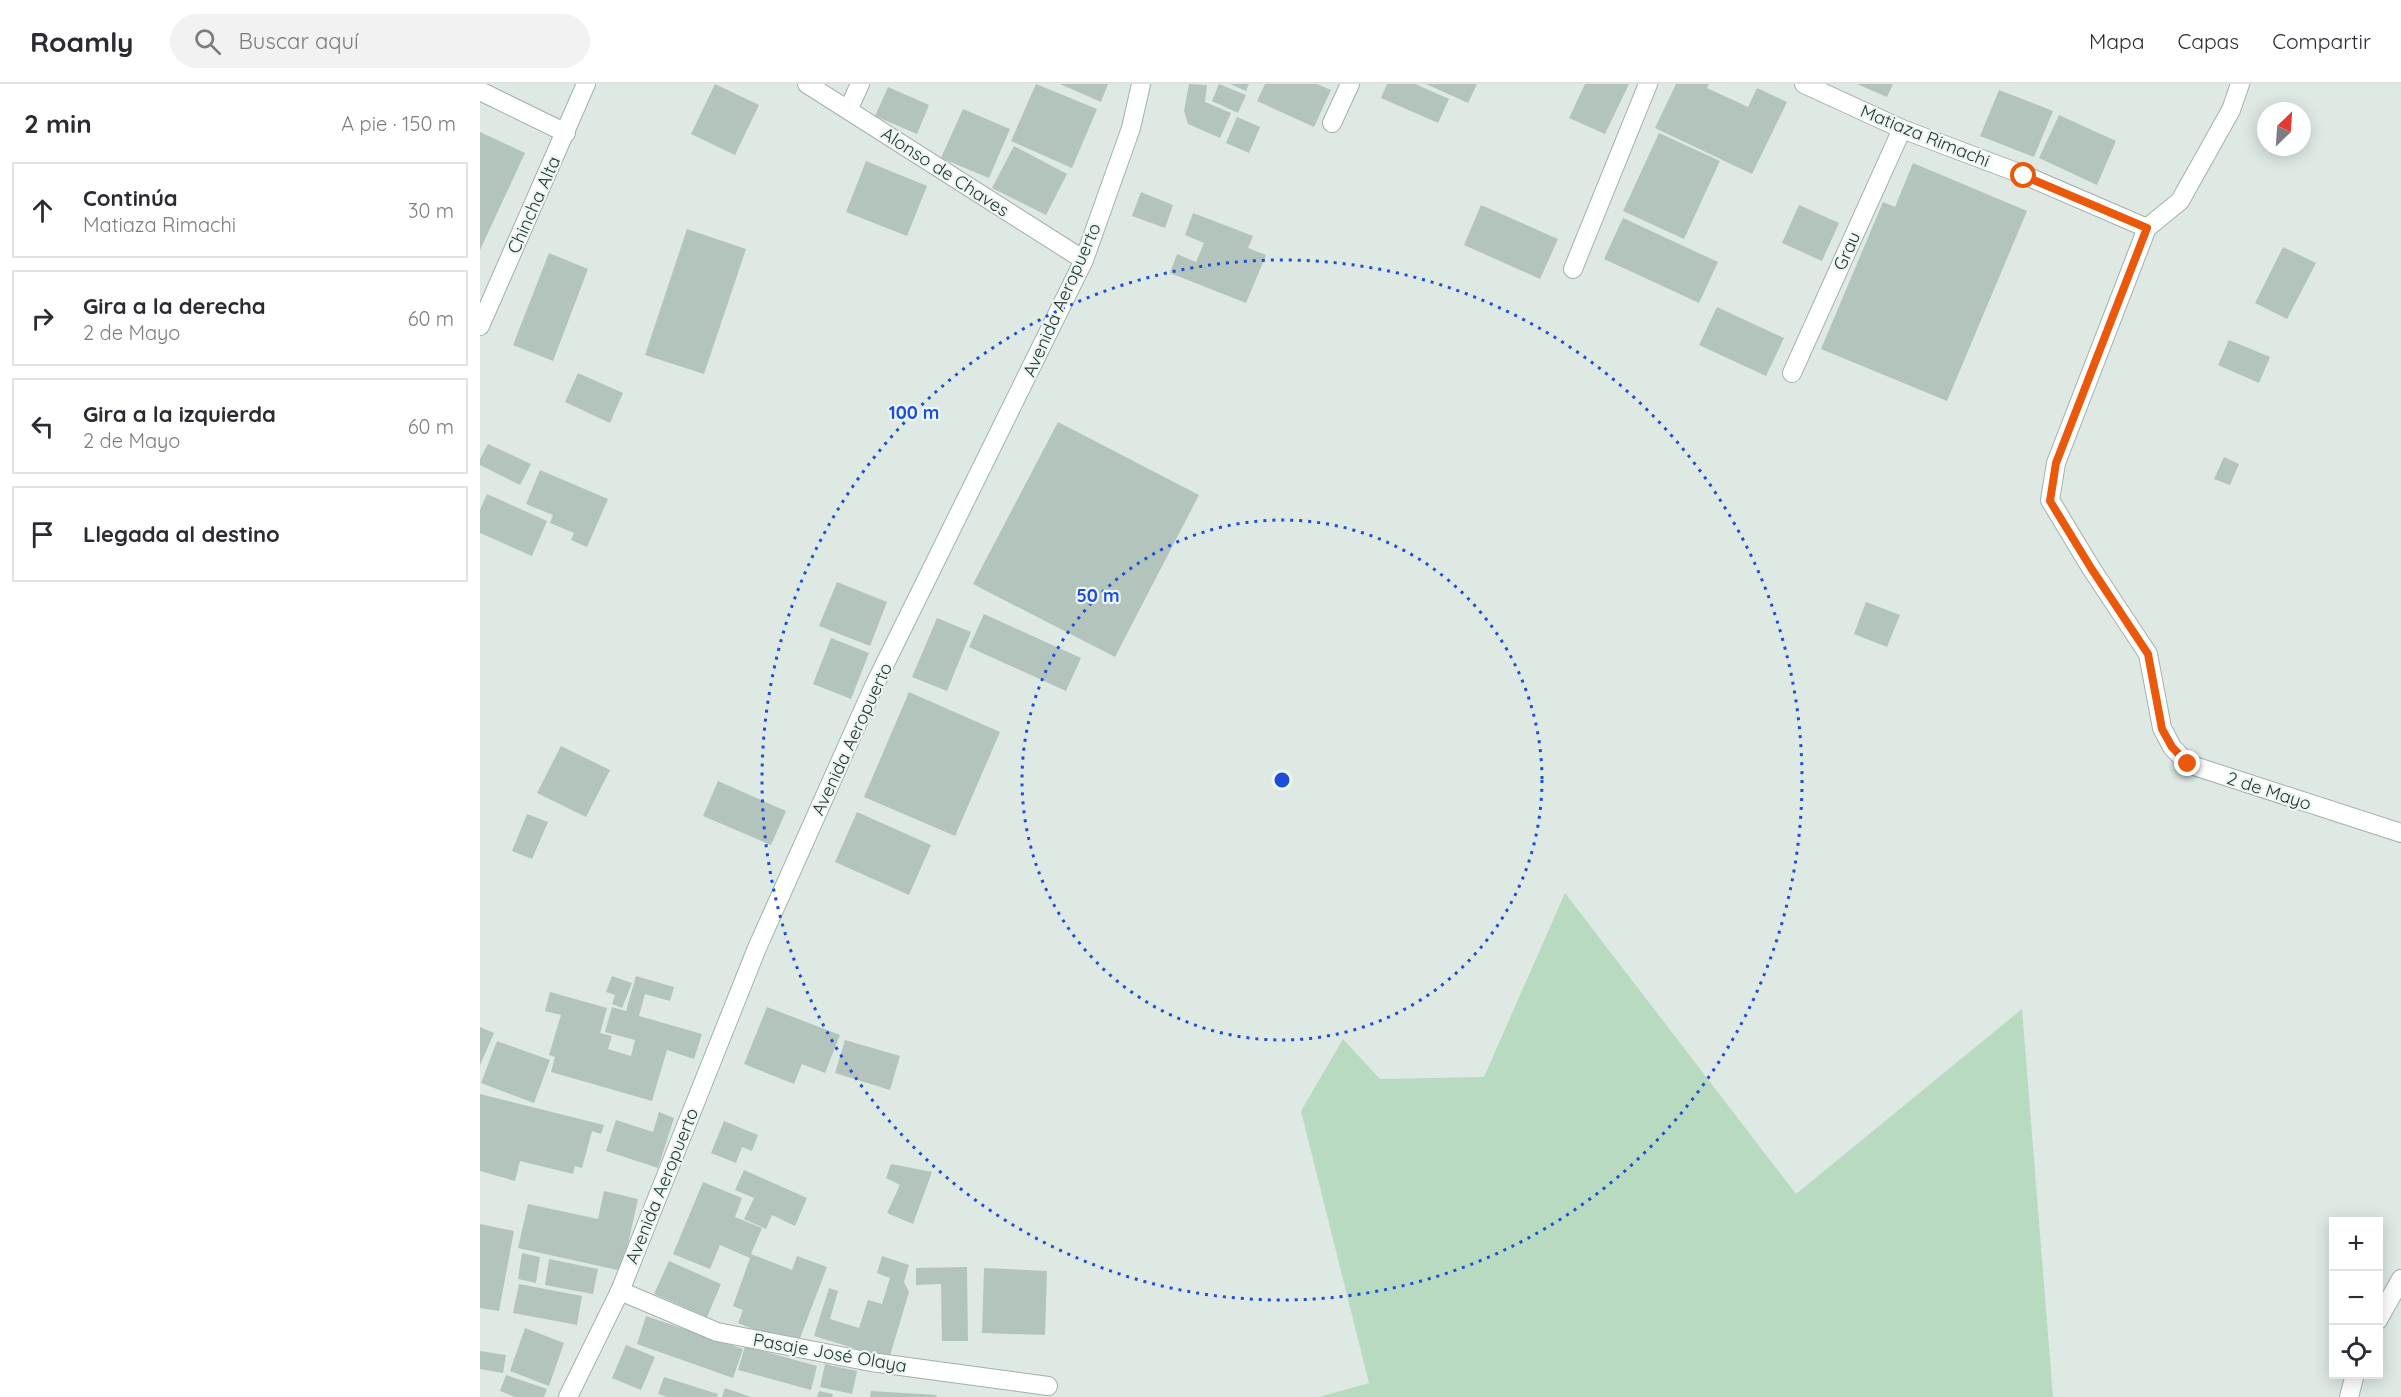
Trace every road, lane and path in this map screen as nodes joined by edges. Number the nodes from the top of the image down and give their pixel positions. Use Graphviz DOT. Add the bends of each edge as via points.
graph roads {
  1 [pos="586,84"];
  2 [pos="807,84"];
  3 [pos="860,84"];
  4 [pos="1141,84"];
  5 [pos="1350,84"];
  6 [pos="1648,84"];
  7 [pos="1804,84"];
  8 [pos="2240,84"];
  9 [pos="480,91"];
  10 [pos="848,110"];
  11 [pos="1332,123"];
  12 [pos="1902,129"];
  13 [pos="566,133"];
  14 [pos="2147,228"];
  15 [pos="1084,260"];
  16 [pos="1573,269"];
  17 [pos="480,326"];
  18 [pos="1792,373"];
  19 [pos="2401,833"];
  20 [pos="2401,1279"];
  21 [pos="620,1291"];
  22 [pos="2383,1313"];
  23 [pos="2354,1379"];
  24 [pos="1048,1386"];
  25 [pos="568,1397"];
  26 [pos="2349,1397"];
  1 -- 13 [label="street, Chincha Alta"];
  2 -- 10 [label="street, Alonso de Chaves"];
  3 -- 10 [label="street"];
  4 -- 15 [label="street, Avenida Aeropuerto" via="1131,128"];
  5 -- 11 [label="street"];
  6 -- 16 [label="street"];
  7 -- 12 [label="street, Matiaza Rimachi"];
  8 -- 14 [label="street" via="2231,110 2180,201"];
  9 -- 13 [label="street"];
  10 -- 15 [label="street, Alonso de Chaves"];
  12 -- 14 [label="street, Matiaza Rimachi"];
  12 -- 18 [label="street, Grau"];
  13 -- 17 [label="street, Chincha Alta"];
  14 -- 19 [label="street, 2 de Mayo" via="2056,463 2050,501 2148,654 2162,729 2179,757 2188,764"];
  15 -- 21 [label="street, Avenida Aeropuerto" via="864,708 757,948"];
  20 -- 22 [label="street"];
  21 -- 24 [label="street, Pasaje José Olaya" via="717,1332 871,1362"];
  21 -- 25 [label="street, Avenida Aeropuerto"];
  23 -- 26 [label="street"];
}
